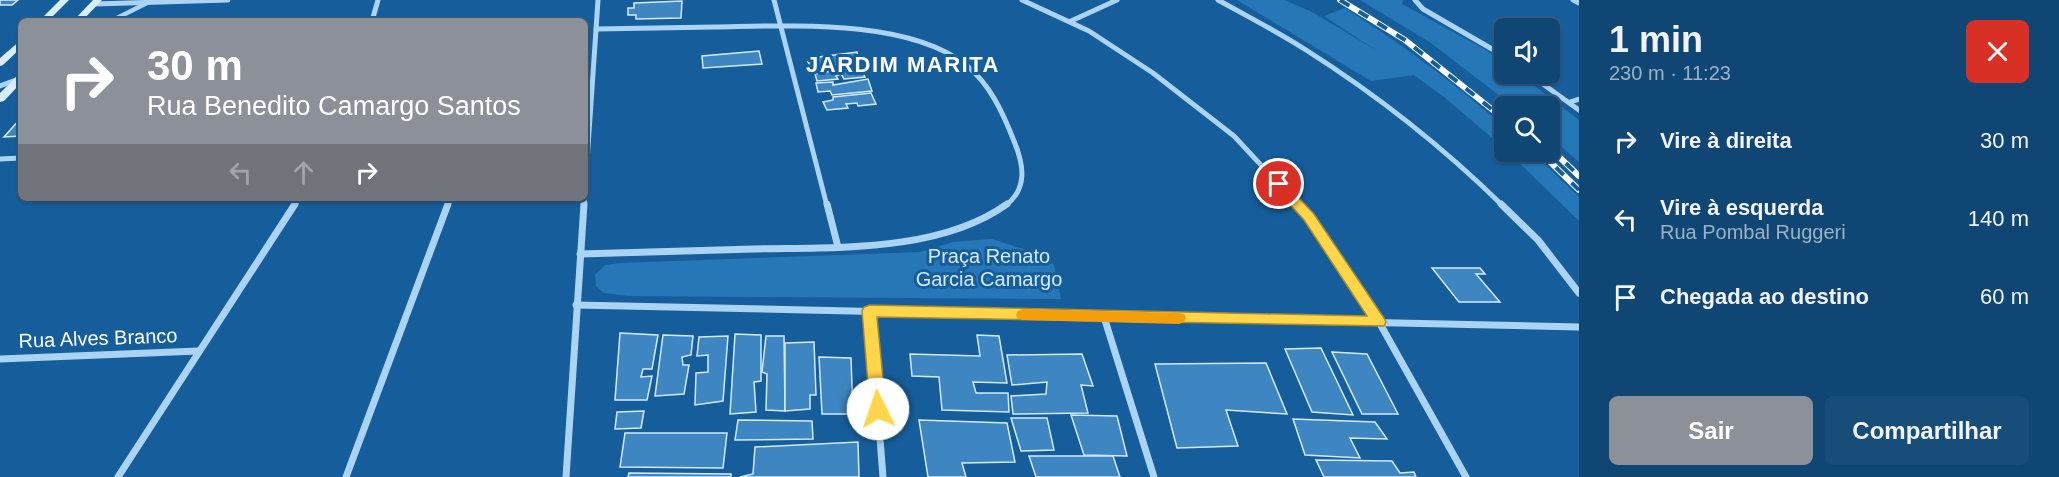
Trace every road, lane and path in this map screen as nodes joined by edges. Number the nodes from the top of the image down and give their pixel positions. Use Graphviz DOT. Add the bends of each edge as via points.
graph roads {
  1 [pos="65,0"];
  2 [pos="228,0"];
  3 [pos="378,0"];
  4 [pos="598,0"];
  5 [pos="774,0"];
  6 [pos="1022,0"];
  7 [pos="1117,0"];
  8 [pos="1218,0"];
  9 [pos="1415,0"];
  10 [pos="1573,0"];
  11 [pos="151,1"];
  12 [pos="96,2"];
  13 [pos="1579,3"];
  14 [pos="46,18"];
  15 [pos="80,18"];
  16 [pos="116,18"];
  17 [pos="373,18"];
  18 [pos="1071,21"];
  19 [pos="780,26"];
  20 [pos="596,29"];
  21 [pos="18,46"];
  22 [pos="1494,50"];
  23 [pos="0,63"];
  24 [pos="18,79"];
  25 [pos="18,80"];
  26 [pos="1544,84"];
  27 [pos="0,86"];
  28 [pos="0,99"];
  29 [pos="1579,99"];
  30 [pos="1570,102"];
  31 [pos="1579,110"];
  32 [pos="588,142"];
  33 [pos="18,158"];
  34 [pos="0,159"];
  35 [pos="297,201"];
  36 [pos="449,201"];
  37 [pos="584,201"];
  38 [pos="838,247"];
  39 [pos="580,254"];
  40 [pos="1579,293"];
  41 [pos="576,305"];
  42 [pos="870,311"];
  43 [pos="1104,317"];
  44 [pos="1379,322"];
  45 [pos="1579,327"];
  46 [pos="198,351"];
  47 [pos="0,359"];
  48 [pos="118,477"];
  49 [pos="346,477"];
  50 [pos="567,477"];
  51 [pos="883,477"];
  52 [pos="1154,477"];
  53 [pos="1466,477"];
  1 -- 14 [label="main road"];
  2 -- 11 [label="street"];
  3 -- 17 [label="street"];
  4 -- 20 [label="street"];
  5 -- 19 [label="street"];
  6 -- 18 [label="street"];
  7 -- 18 [label="street"];
  8 -- 40 [label="street" via="1305,49 1379,99 1457,161 1538,240"];
  9 -- 22 [label="street" via="1423,9"];
  10 -- 13 [label="street"];
  11 -- 12 [label="street"];
  11 -- 16 [label="street"];
  12 -- 15 [label="main road"];
  18 -- 44 [label="street" via="1153,73 1234,136 1309,217"];
  19 -- 20 [label="street"];
  19 -- 38 [label="street"];
  19 -- 38 [label="street" via="878,33 919,42 956,57 987,85 1009,125 1024,165 1024,180 1017,194 1000,209 958,229 925,237"];
  20 -- 32 [label="street"];
  21 -- 23 [label="main road"];
  24 -- 27 [label="street"];
  25 -- 28 [label="main road"];
  26 -- 30 [label="street"];
  29 -- 30 [label="street"];
  30 -- 31 [label="street"];
  33 -- 34 [label="street"];
  35 -- 46 [label="street"];
  36 -- 49 [label="street"];
  37 -- 39 [label="street"];
  38 -- 39 [label="street"];
  39 -- 41 [label="street"];
  41 -- 42 [label="street"];
  41 -- 50 [label="street"];
  42 -- 43 [label="street"];
  42 -- 51 [label="street"];
  43 -- 44 [label="street"];
  43 -- 52 [label="street"];
  44 -- 45 [label="street"];
  44 -- 53 [label="street"];
  46 -- 47 [label="street, Rua Alves Branco"];
  46 -- 48 [label="street"];
}
